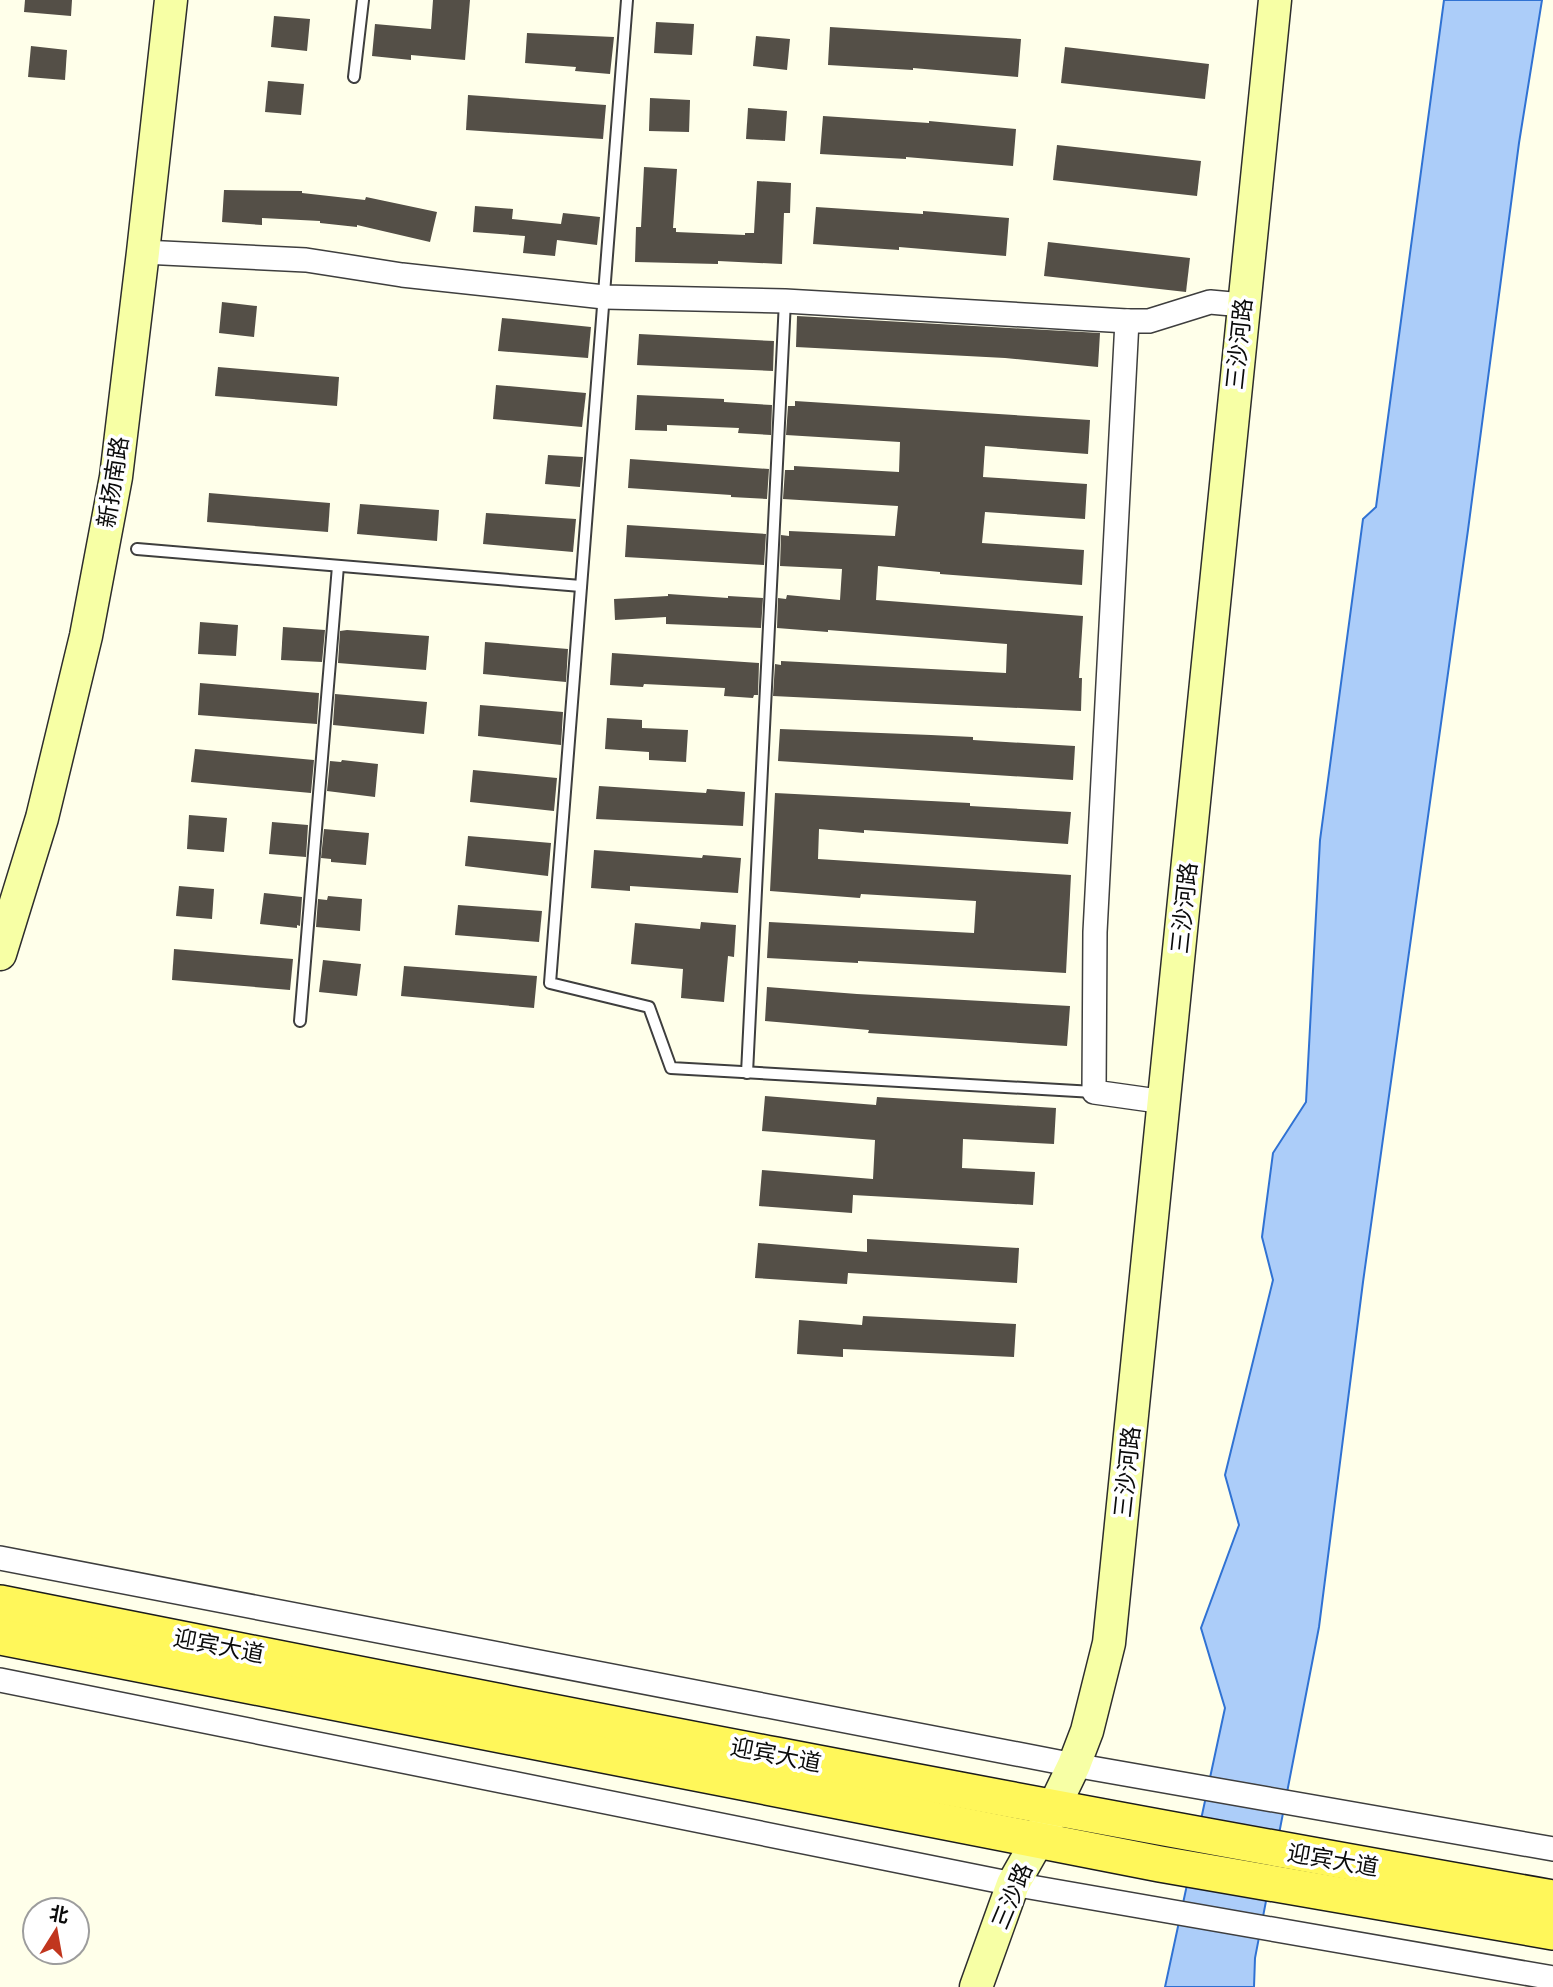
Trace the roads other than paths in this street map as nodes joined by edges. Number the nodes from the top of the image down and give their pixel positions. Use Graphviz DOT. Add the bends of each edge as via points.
graph roads {
  1 [pos="171,0"];
  2 [pos="363,0"];
  3 [pos="627,0"];
  4 [pos="1275,0"];
  5 [pos="354,77"];
  6 [pos="144,252"];
  7 [pos="604,298"];
  8 [pos="785,300"];
  9 [pos="1243,305"];
  10 [pos="1128,321"];
  11 [pos="136,550"];
  12 [pos="338,566"];
  13 [pos="581,586"];
  14 [pos="0,954"];
  15 [pos="300,1021"];
  16 [pos="747,1073"];
  17 [pos="1094,1092"];
  18 [pos="1165,1102"];
  19 [pos="0,1558"];
  20 [pos="0,1603"];
  21 [pos="0,1637"];
  22 [pos="0,1680"];
  23 [pos="674,1753"];
  24 [pos="1074,1765"];
  25 [pos="1053,1807"];
  26 [pos="1038,1840"];
  27 [pos="1553,1849"];
  28 [pos="1013,1884"];
  29 [pos="1553,1898"];
  30 [pos="1553,1932"];
  31 [pos="1553,1978"];
  32 [pos="976,1987"];
  1 -- 6 [label="street, 新扬南路"];
  2 -- 5 [label="lane"];
  3 -- 7 [label="lane"];
  4 -- 9 [label="street, 三沙河路"];
  6 -- 7 [label="street" via="306,260"];
  6 -- 14 [label="street, 新扬南路" via="116,477 86,636 43,818"];
  7 -- 8 [label="street"];
  7 -- 13 [label="lane"];
  8 -- 10 [label="street"];
  8 -- 16 [label="lane"];
  9 -- 10 [label="street" via="1210,302 1149,321"];
  9 -- 18 [label="street, 三沙河路"];
  10 -- 17 [label="street" via="1095,932"];
  11 -- 12 [label="lane"];
  12 -- 13 [label="lane"];
  12 -- 15 [label="lane"];
  13 -- 16 [label="lane" via="550,983 649,1007 671,1068"];
  16 -- 17 [label="lane"];
  17 -- 18 [label="street"];
  18 -- 24 [label="street, 三沙河路" via="1109,1643"];
  19 -- 24 [label="street"];
  20 -- 23 [label="main road, 迎宾大道"];
  21 -- 23 [label="main road, 迎宾大道"];
  22 -- 28 [label="street"];
  23 -- 25 [label="main road, 迎宾大道"];
  23 -- 26 [label="main road, 迎宾大道"];
  24 -- 25 [label="street, 三沙河路"];
  24 -- 27 [label="street"];
  25 -- 26 [label="street, 三沙路"];
  25 -- 29 [label="main road, 迎宾大道"];
  26 -- 28 [label="street, 三沙路"];
  26 -- 30 [label="main road, 迎宾大道"];
  28 -- 31 [label="street"];
  28 -- 32 [label="street, 三沙路"];
}
